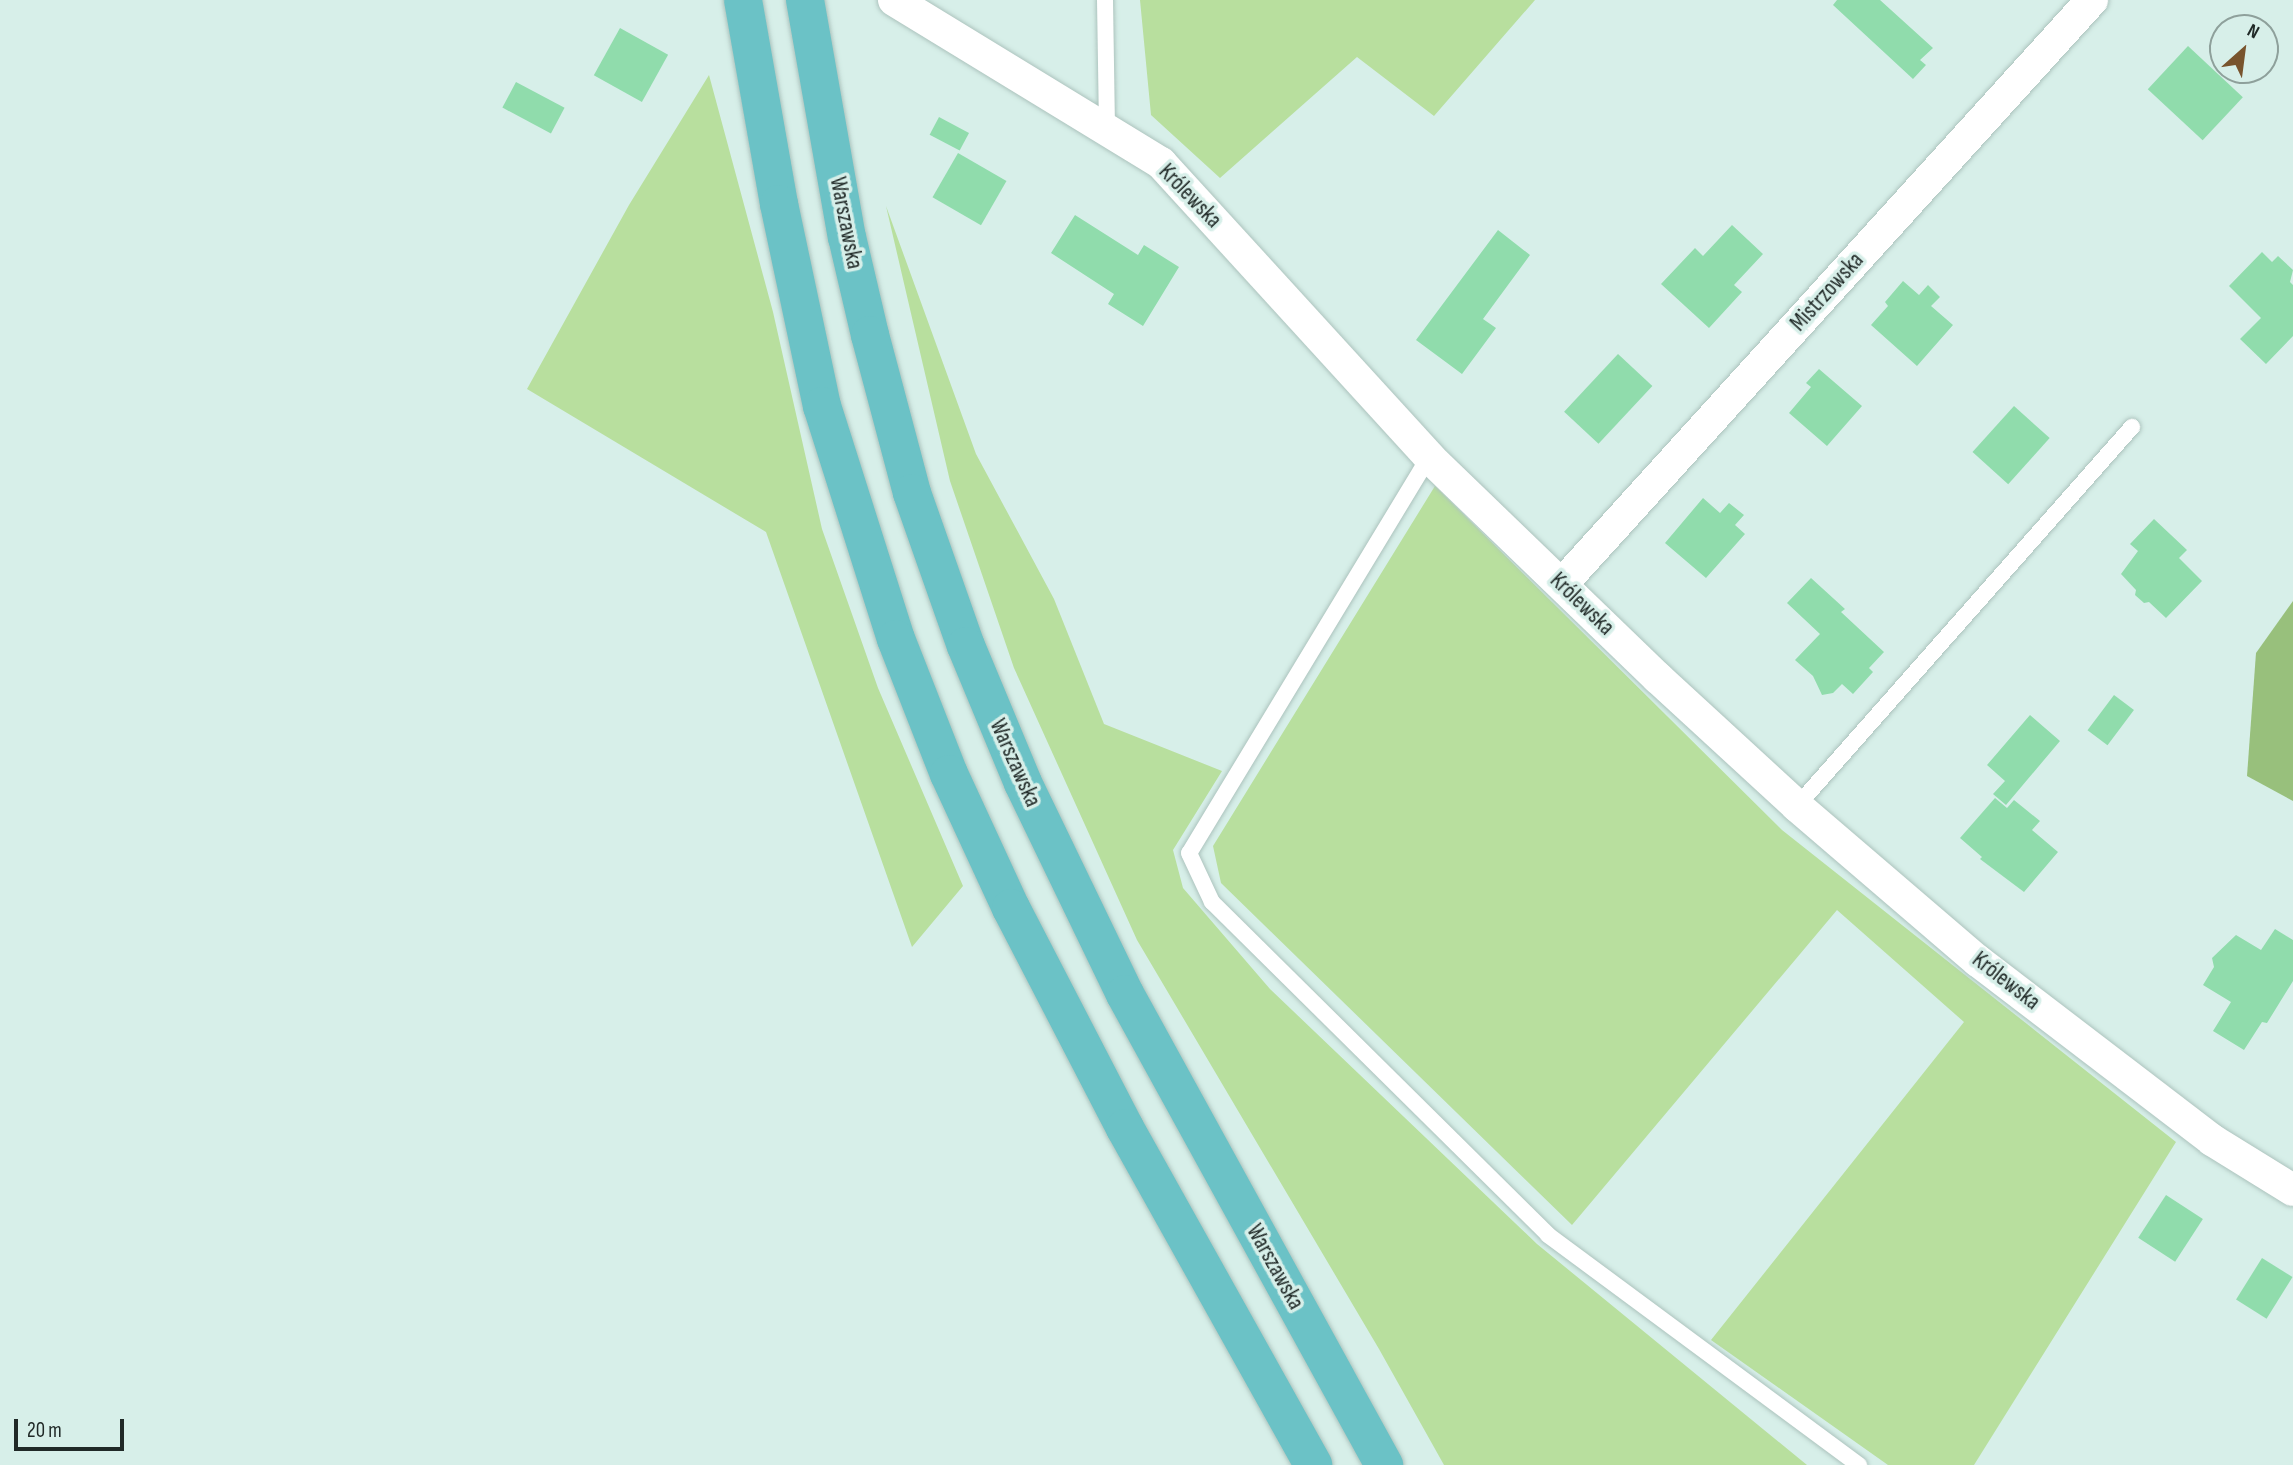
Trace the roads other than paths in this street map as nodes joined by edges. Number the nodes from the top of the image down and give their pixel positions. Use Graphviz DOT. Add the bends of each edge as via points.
graph roads {
  1 [pos="743,0"];
  2 [pos="804,0"];
  3 [pos="894,0"];
  4 [pos="1105,0"];
  5 [pos="2092,0"];
  6 [pos="1107,130"];
  7 [pos="2132,427"];
  8 [pos="1429,457"];
  9 [pos="1562,584"];
  10 [pos="1797,806"];
  11 [pos="2293,1190"];
  12 [pos="1312,1465"];
  13 [pos="1384,1465"];
  14 [pos="1859,1465"];
  1 -- 12 [label="main road" via="779,204 822,406 896,639 949,774 1011,908 1125,1128"];
  2 -- 13 [label="main road, Warszawska" via="847,237 870,335 912,493 966,646 1023,783 1125,994"];
  3 -- 6 [label="street, Królewska"];
  4 -- 6 [label="lane"];
  5 -- 9 [label="street, Mistrzowska"];
  6 -- 8 [label="street, Królewska" via="1161,163"];
  7 -- 10 [label="lane"];
  8 -- 9 [label="street, Królewska"];
  8 -- 14 [label="lane" via="1189,853 1212,902 1548,1234"];
  9 -- 10 [label="street, Królewska"];
  10 -- 11 [label="street, Królewska" via="1979,961 2212,1140"];
}
